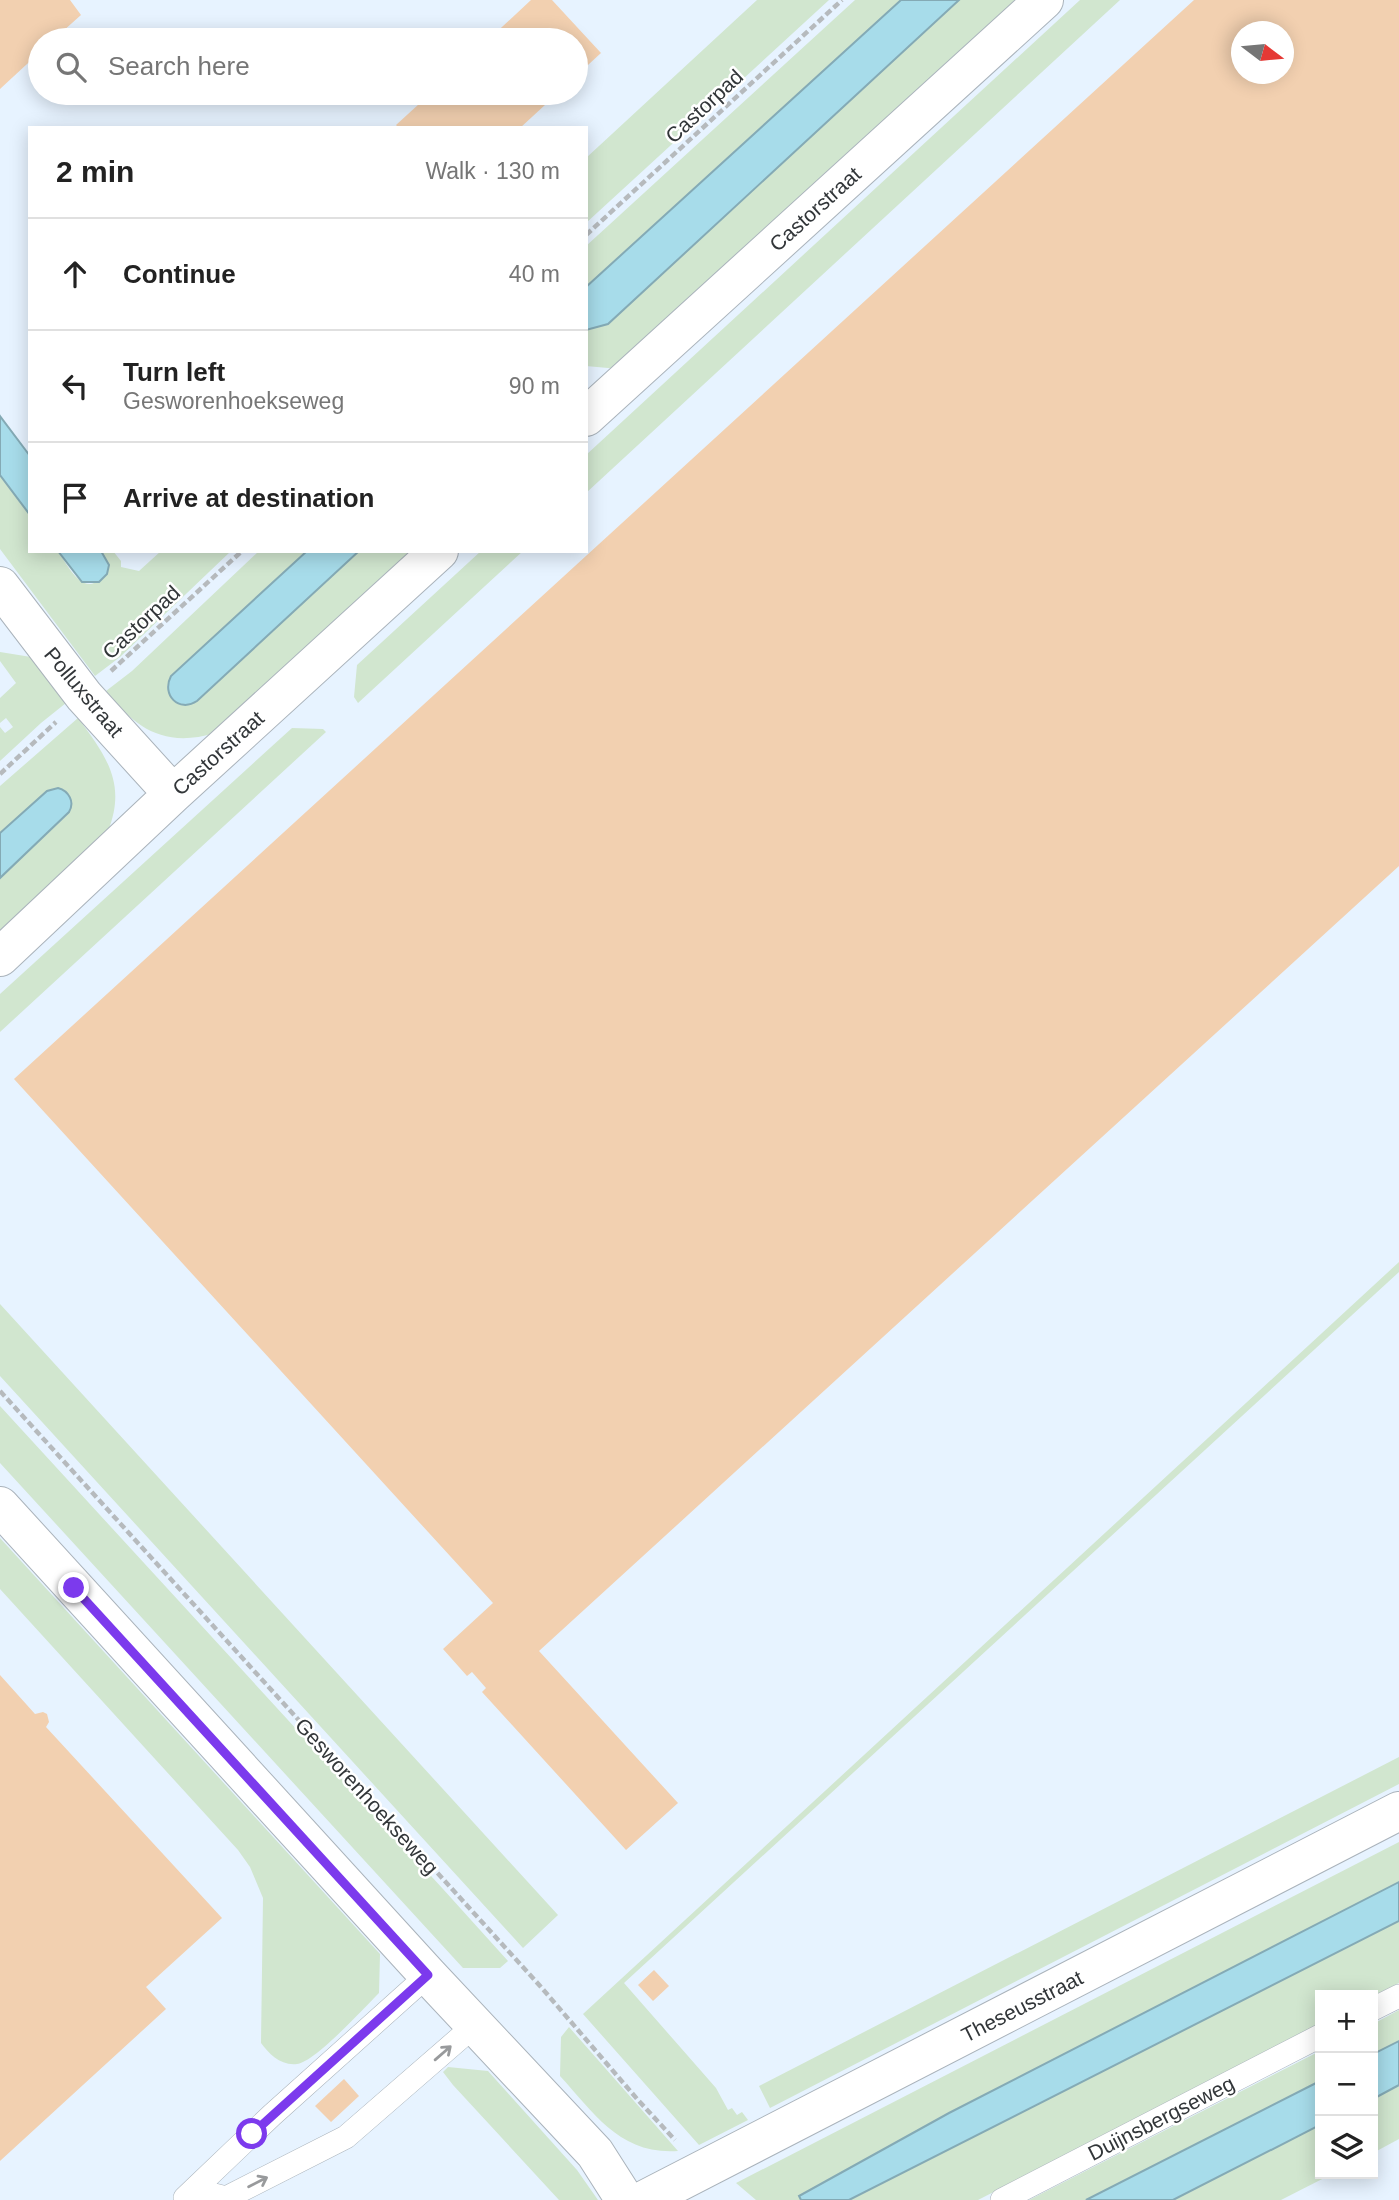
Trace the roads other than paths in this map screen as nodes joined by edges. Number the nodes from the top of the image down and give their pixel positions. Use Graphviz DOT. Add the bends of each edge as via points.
graph roads {
  1 [pos="1044,0"];
  2 [pos="588,415"];
  3 [pos="437,553"];
  4 [pos="0,586"];
  5 [pos="173,794"];
  6 [pos="0,957"];
  7 [pos="0,1506"];
  8 [pos="1399,1811"];
  9 [pos="428,1975"];
  10 [pos="1399,1996"];
  11 [pos="1378,2006"];
  12 [pos="475,2025"];
  13 [pos="1315,2039"];
  14 [pos="189,2195"];
  15 [pos="625,2200"];
  16 [pos="644,2200"];
  17 [pos="1002,2200"];
  1 -- 2 [label="street, Castorstraat"];
  3 -- 5 [label="street, Castorstraat"];
  4 -- 5 [label="street, Polluxstraat" via="84,696"];
  5 -- 6 [label="street, Castorstraat"];
  7 -- 9 [label="street"];
  8 -- 16 [label="street, Theseusstraat"];
  9 -- 12 [label="street"];
  9 -- 14 [label="lane"];
  10 -- 11 [label="lane"];
  14 -- 12 [label="lane, one-way" via="226,2199 346,2137"];
  12 -- 15 [label="street" via="595,2153"];
  13 -- 17 [label="lane, Duijnsbergseweg"];
}
